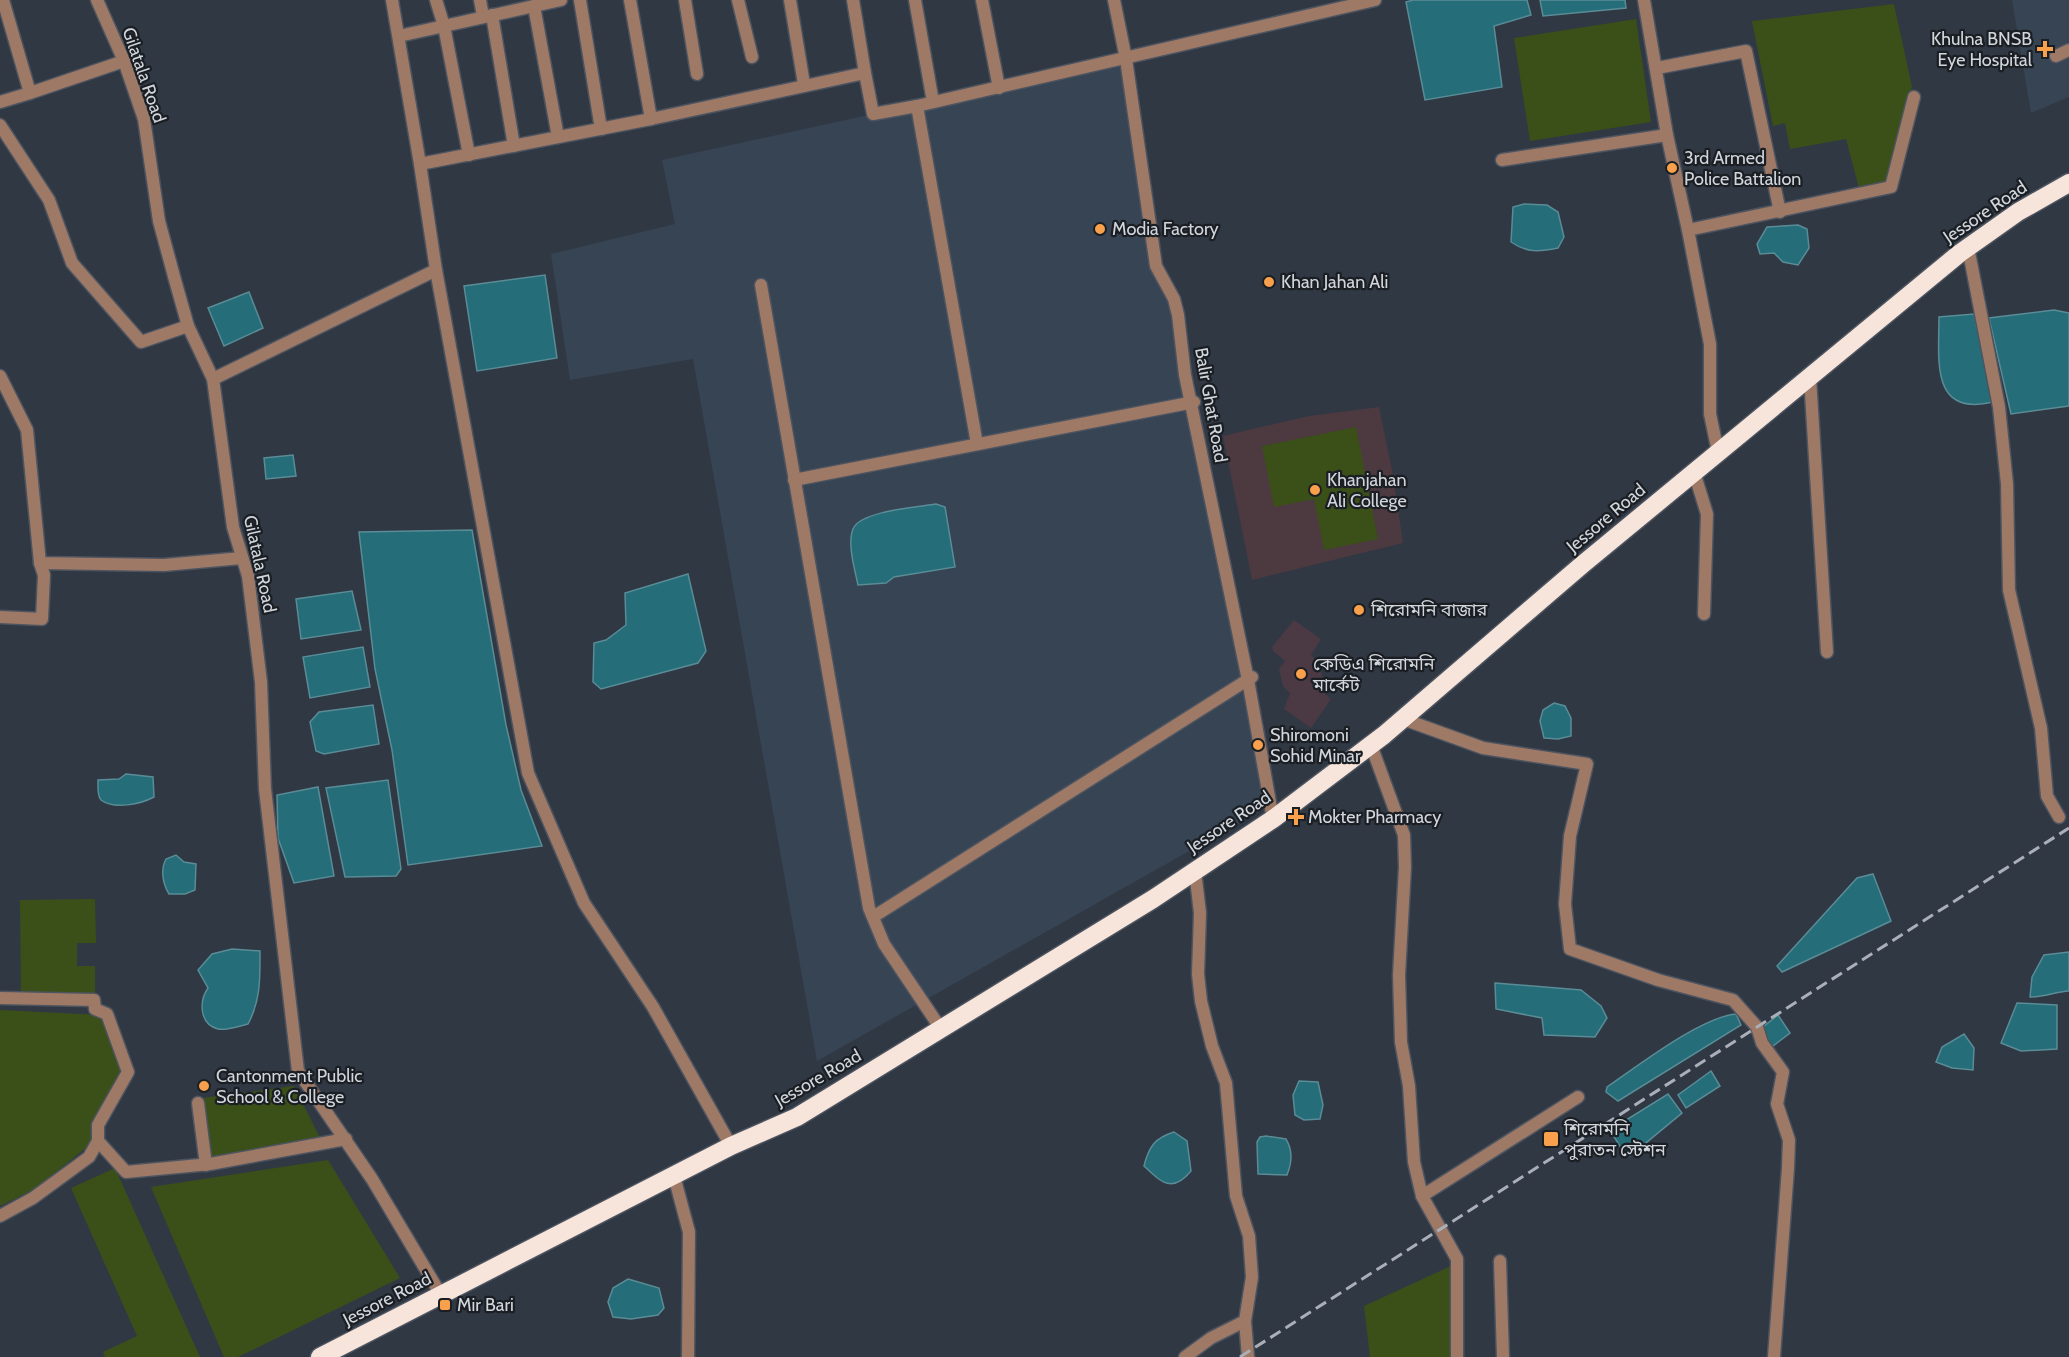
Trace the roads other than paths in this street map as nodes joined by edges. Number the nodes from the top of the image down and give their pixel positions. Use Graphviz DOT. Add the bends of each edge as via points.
graph roads {
  1 [pos="3,0"];
  2 [pos="98,0"];
  3 [pos="392,0"];
  4 [pos="436,0"];
  5 [pos="480,0"];
  6 [pos="561,0"];
  7 [pos="580,0"];
  8 [pos="630,0"];
  9 [pos="685,0"];
  10 [pos="738,0"];
  11 [pos="790,0"];
  12 [pos="854,0"];
  13 [pos="915,0"];
  14 [pos="982,0"];
  15 [pos="1116,0"];
  16 [pos="1375,0"];
  17 [pos="1644,0"];
  18 [pos="529,4"];
  19 [pos="488,16"];
  20 [pos="444,26"];
  21 [pos="399,36"];
  22 [pos="2069,50"];
  23 [pos="2056,56"];
  24 [pos="752,57"];
  25 [pos="1128,58"];
  26 [pos="124,61"];
  27 [pos="1657,68"];
  28 [pos="866,73"];
  29 [pos="697,74"];
  30 [pos="804,84"];
  31 [pos="999,87"];
  32 [pos="30,93"];
  33 [pos="1914,97"];
  34 [pos="0,102"];
  35 [pos="933,102"];
  36 [pos="917,106"];
  37 [pos="651,119"];
  38 [pos="0,125"];
  39 [pos="601,129"];
  40 [pos="1666,135"];
  41 [pos="558,137"];
  42 [pos="514,146"];
  43 [pos="469,155"];
  44 [pos="1502,160"];
  45 [pos="420,164"];
  46 [pos="2069,183"];
  47 [pos="1780,212"];
  48 [pos="1688,230"];
  49 [pos="1968,247"];
  50 [pos="436,270"];
  51 [pos="761,285"];
  52 [pos="188,326"];
  53 [pos="0,376"];
  54 [pos="1810,377"];
  55 [pos="213,379"];
  56 [pos="1192,402"];
  57 [pos="976,444"];
  58 [pos="1718,452"];
  59 [pos="1694,472"];
  60 [pos="794,480"];
  61 [pos="242,558"];
  62 [pos="39,563"];
  63 [pos="1704,614"];
  64 [pos="0,617"];
  65 [pos="1827,652"];
  66 [pos="1250,678"];
  67 [pos="1403,719"];
  68 [pos="1371,745"];
  69 [pos="2059,817"];
  70 [pos="1274,818"];
  71 [pos="1195,871"];
  72 [pos="873,918"];
  73 [pos="0,998"];
  74 [pos="941,1029"];
  75 [pos="1578,1097"];
  76 [pos="198,1103"];
  77 [pos="346,1139"];
  78 [pos="98,1141"];
  79 [pos="731,1146"];
  80 [pos="206,1165"];
  81 [pos="674,1176"];
  82 [pos="1422,1196"];
  83 [pos="0,1216"];
  84 [pos="1500,1262"];
  85 [pos="441,1295"];
  86 [pos="1245,1321"];
  87 [pos="320,1357"];
  88 [pos="688,1357"];
  89 [pos="1185,1357"];
  90 [pos="1248,1357"];
  91 [pos="1457,1357"];
  92 [pos="1503,1357"];
  93 [pos="1774,1357"];
  1 -- 32 [label="street"];
  2 -- 26 [label="street, Gilatala Road"];
  3 -- 21 [label="street"];
  4 -- 20 [label="street"];
  5 -- 19 [label="street"];
  6 -- 18 [label="street"];
  7 -- 39 [label="street"];
  8 -- 37 [label="street"];
  9 -- 29 [label="street"];
  10 -- 24 [label="street"];
  11 -- 30 [label="street"];
  12 -- 28 [label="street"];
  13 -- 35 [label="street"];
  14 -- 31 [label="street"];
  15 -- 25 [label="street, Balir Ghat Road"];
  16 -- 25 [label="street"];
  17 -- 27 [label="street"];
  18 -- 19 [label="street"];
  18 -- 41 [label="street"];
  19 -- 20 [label="street"];
  19 -- 42 [label="street"];
  20 -- 21 [label="street"];
  20 -- 43 [label="street"];
  21 -- 45 [label="street"];
  22 -- 23 [label="street"];
  25 -- 31 [label="street"];
  25 -- 56 [label="street, Balir Ghat Road" via="1159,264 1178,297"];
  26 -- 32 [label="street"];
  26 -- 52 [label="street, Gilatala Road" via="144,119 159,221"];
  27 -- 40 [label="street"];
  27 -- 47 [label="street" via="1746,51"];
  28 -- 30 [label="street"];
  28 -- 36 [label="street" via="873,114"];
  30 -- 37 [label="street"];
  31 -- 35 [label="street"];
  32 -- 34 [label="street"];
  33 -- 47 [label="street" via="1891,187"];
  35 -- 36 [label="street"];
  36 -- 57 [label="street"];
  37 -- 39 [label="street"];
  38 -- 52 [label="street" via="49,200 72,263 141,342"];
  39 -- 41 [label="street"];
  40 -- 44 [label="street"];
  40 -- 48 [label="street"];
  41 -- 42 [label="street"];
  42 -- 43 [label="street"];
  43 -- 45 [label="street"];
  45 -- 50 [label="street"];
  46 -- 49 [label="highway, Jessore Road"];
  47 -- 48 [label="street"];
  48 -- 58 [label="street" via="1710,344 1710,414"];
  49 -- 54 [label="highway, Jessore Road"];
  49 -- 69 [label="street" via="1999,407 2007,484 2009,590 2041,728 2047,796"];
  50 -- 55 [label="street"];
  50 -- 79 [label="street" via="528,773 584,903 653,1007"];
  51 -- 60 [label="street"];
  52 -- 55 [label="street, Gilatala Road"];
  53 -- 62 [label="street" via="27,430"];
  54 -- 58 [label="highway, Jessore Road"];
  54 -- 65 [label="street"];
  55 -- 61 [label="street, Gilatala Road" via="232,527"];
  56 -- 57 [label="street"];
  56 -- 66 [label="street, Balir Ghat Road"];
  57 -- 60 [label="street"];
  58 -- 59 [label="highway, Jessore Road"];
  59 -- 63 [label="street" via="1707,514"];
  59 -- 67 [label="highway, Jessore Road"];
  60 -- 72 [label="street" via="855,843"];
  61 -- 62 [label="street" via="164,565"];
  61 -- 77 [label="street, Gilatala Road" via="248,576 261,682 265,789 298,1071"];
  62 -- 64 [label="street" via="44,575 42,619"];
  66 -- 70 [label="street, Balir Ghat Road"];
  66 -- 72 [label="street"];
  67 -- 68 [label="highway, Jessore Road"];
  67 -- 93 [label="street" via="1483,748 1587,764 1569,847 1565,904 1570,949 1658,980 1733,1000 1757,1027 1762,1043 1783,1072 1777,1104 1789,1140"];
  68 -- 70 [label="highway, Jessore Road"];
  68 -- 82 [label="street" via="1404,835 1401,1042 1409,1086 1414,1162"];
  70 -- 71 [label="highway, Jessore Road"];
  71 -- 74 [label="highway, Jessore Road"];
  71 -- 86 [label="street" via="1200,913 1201,1001 1226,1083 1236,1196 1249,1236 1252,1277"];
  72 -- 74 [label="street" via="884,944"];
  73 -- 78 [label="street" via="94,1000 95,1009 107,1014 128,1071 98,1125"];
  74 -- 79 [label="highway, Jessore Road" via="797,1117"];
  75 -- 82 [label="street"];
  76 -- 80 [label="street"];
  77 -- 80 [label="street"];
  77 -- 85 [label="street, Gilatala Road"];
  78 -- 80 [label="street" via="126,1172"];
  78 -- 83 [label="street" via="89,1157 33,1198"];
  79 -- 81 [label="highway, Jessore Road"];
  81 -- 85 [label="highway, Jessore Road"];
  81 -- 88 [label="street" via="689,1232"];
  82 -- 91 [label="street" via="1457,1259"];
  84 -- 92 [label="street"];
  85 -- 87 [label="highway, Jessore Road"];
  86 -- 89 [label="street"];
  86 -- 90 [label="street"];
}
